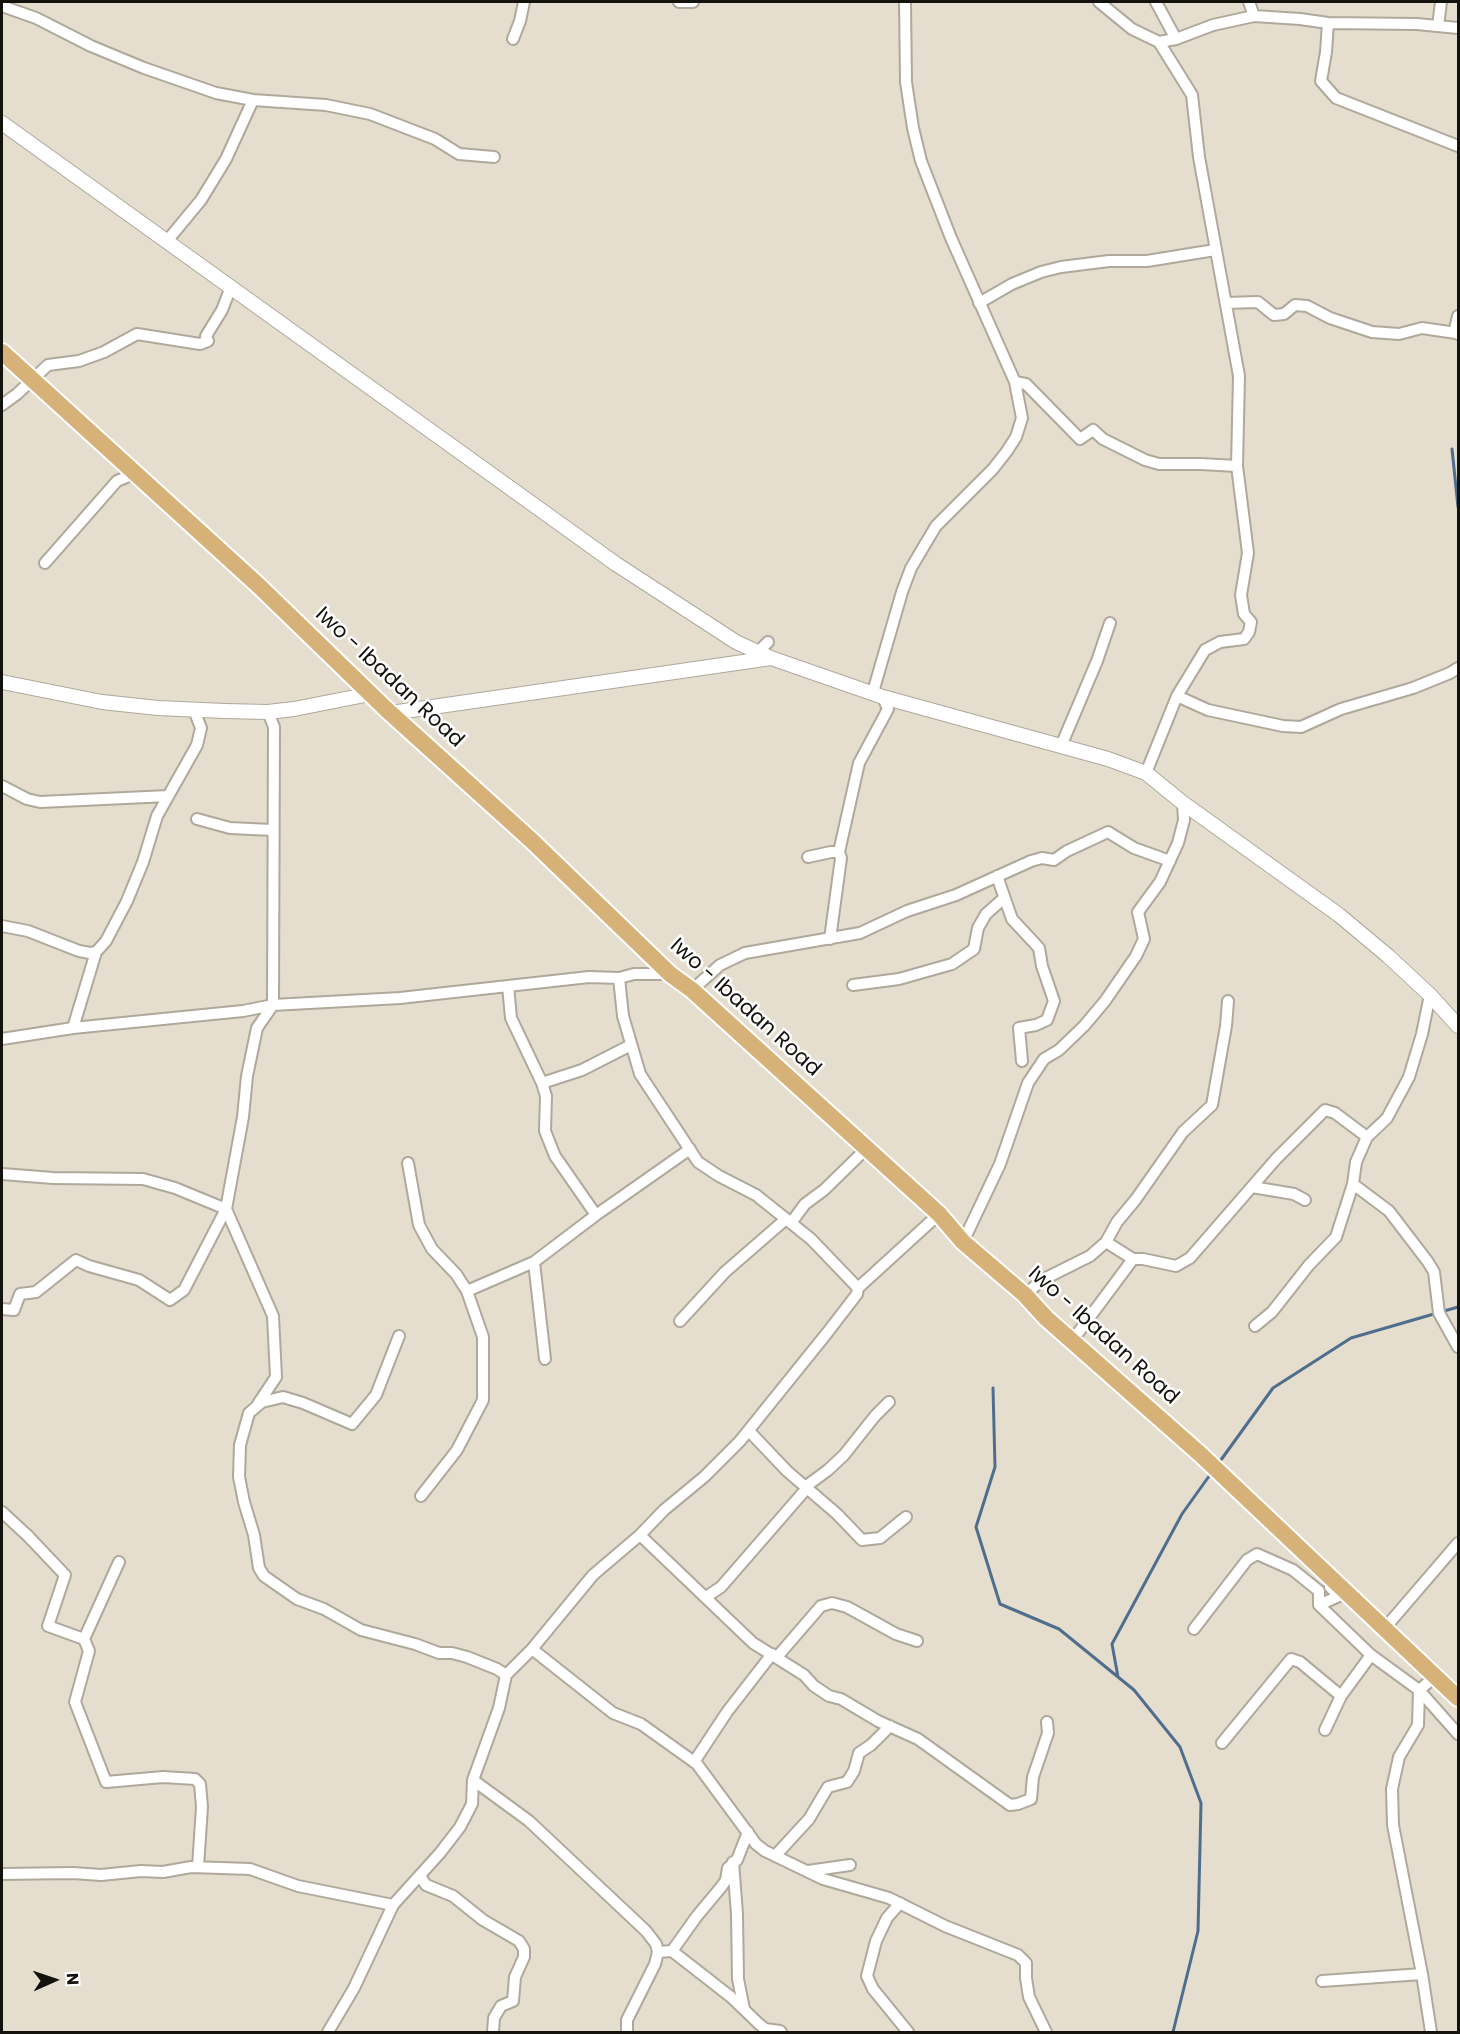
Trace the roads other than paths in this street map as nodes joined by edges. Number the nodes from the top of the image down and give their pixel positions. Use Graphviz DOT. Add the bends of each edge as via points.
graph roads {
  1 [pos="524,2"];
  2 [pos="679,2"];
  3 [pos="693,2"];
  4 [pos="905,2"];
  5 [pos="1099,2"];
  6 [pos="1156,2"];
  7 [pos="1249,2"];
  8 [pos="1441,2"];
  9 [pos="2,6"];
  10 [pos="1254,16"];
  11 [pos="1328,23"];
  12 [pos="1438,26"];
  13 [pos="1458,28"];
  14 [pos="513,39"];
  15 [pos="1176,39"];
  16 [pos="1159,42"];
  17 [pos="253,100"];
  18 [pos="2,123"];
  19 [pos="1458,146"];
  20 [pos="494,157"];
  21 [pos="167,241"];
  22 [pos="1215,250"];
  23 [pos="231,287"];
  24 [pos="979,303"];
  25 [pos="1226,303"];
  26 [pos="1458,316"];
  27 [pos="1457,334"];
  28 [pos="2,352"];
  29 [pos="32,381"];
  30 [pos="1015,382"];
  31 [pos="3,402"];
  32 [pos="1237,466"];
  33 [pos="136,473"];
  34 [pos="45,563"];
  35 [pos="1110,623"];
  36 [pos="768,642"];
  37 [pos="758,652"];
  38 [pos="771,658"];
  39 [pos="1458,668"];
  40 [pos="2,682"];
  41 [pos="370,694"];
  42 [pos="878,694"];
  43 [pos="1177,696"];
  44 [pos="194,710"];
  45 [pos="268,712"];
  46 [pos="391,713"];
  47 [pos="1061,746"];
  48 [pos="1146,773"];
  49 [pos="2,786"];
  50 [pos="168,796"];
  51 [pos="1183,803"];
  52 [pos="197,819"];
  53 [pos="272,830"];
  54 [pos="839,852"];
  55 [pos="808,857"];
  56 [pos="1170,861"];
  57 [pos="997,876"];
  58 [pos="1003,899"];
  59 [pos="2,926"];
  60 [pos="830,939"];
  61 [pos="96,952"];
  62 [pos="670,974"];
  63 [pos="619,978"];
  64 [pos="853,985"];
  65 [pos="508,986"];
  66 [pos="692,990"];
  67 [pos="1430,995"];
  68 [pos="1228,1001"];
  69 [pos="273,1005"];
  70 [pos="1458,1026"];
  71 [pos="73,1028"];
  72 [pos="2,1039"];
  73 [pos="631,1045"];
  74 [pos="1022,1061"];
  75 [pos="542,1083"];
  76 [pos="1367,1137"];
  77 [pos="867,1148"];
  78 [pos="690,1149"];
  79 [pos="408,1163"];
  80 [pos="2,1174"];
  81 [pos="1353,1184"];
  82 [pos="1252,1187"];
  83 [pos="1305,1200"];
  84 [pos="226,1209"];
  85 [pos="939,1214"];
  86 [pos="596,1215"];
  87 [pos="788,1221"];
  88 [pos="963,1242"];
  89 [pos="1106,1242"];
  90 [pos="1133,1259"];
  91 [pos="534,1262"];
  92 [pos="858,1288"];
  93 [pos="467,1291"];
  94 [pos="1025,1295"];
  95 [pos="2,1309"];
  96 [pos="680,1321"];
  97 [pos="1255,1326"];
  98 [pos="399,1336"];
  99 [pos="1072,1341"];
  100 [pos="1458,1347"];
  101 [pos="545,1359"];
  102 [pos="889,1402"];
  103 [pos="257,1406"];
  104 [pos="748,1431"];
  105 [pos="1228,1480"];
  106 [pos="806,1488"];
  107 [pos="421,1496"];
  108 [pos="2,1512"];
  109 [pos="906,1517"];
  110 [pos="640,1535"];
  111 [pos="1458,1543"];
  112 [pos="119,1562"];
  113 [pos="706,1598"];
  114 [pos="1319,1605"];
  115 [pos="1385,1628"];
  116 [pos="1194,1629"];
  117 [pos="84,1639"];
  118 [pos="917,1641"];
  119 [pos="532,1649"];
  120 [pos="774,1655"];
  121 [pos="1371,1655"];
  122 [pos="506,1675"];
  123 [pos="1436,1676"];
  124 [pos="1419,1690"];
  125 [pos="1341,1696"];
  126 [pos="1458,1698"];
  127 [pos="1047,1722"];
  128 [pos="890,1726"];
  129 [pos="1325,1731"];
  130 [pos="1458,1734"];
  131 [pos="1222,1743"];
  132 [pos="694,1762"];
  133 [pos="473,1780"];
  134 [pos="748,1832"];
  135 [pos="775,1856"];
  136 [pos="733,1862"];
  137 [pos="850,1865"];
  138 [pos="198,1867"];
  139 [pos="807,1871"];
  140 [pos="2,1874"];
  141 [pos="420,1876"];
  142 [pos="900,1903"];
  143 [pos="393,1905"];
  144 [pos="672,1951"];
  145 [pos="658,1952"];
  146 [pos="1422,1974"];
  147 [pos="1323,1981"];
  148 [pos="744,2009"];
  149 [pos="328,2032"];
  150 [pos="493,2032"];
  151 [pos="627,2032"];
  152 [pos="781,2032"];
  153 [pos="908,2032"];
  154 [pos="1046,2032"];
  155 [pos="1431,2032"];
  1 -- 14 [label="street"];
  2 -- 3 [label="street"];
  4 -- 24 [label="street" via="906,82 919,150"];
  5 -- 16 [label="street" via="1132,29"];
  6 -- 15 [label="street"];
  7 -- 10 [label="street"];
  8 -- 12 [label="street"];
  9 -- 17 [label="street" via="178,81"];
  10 -- 11 [label="street"];
  10 -- 15 [label="street"];
  11 -- 12 [label="street"];
  11 -- 19 [label="street" via="1321,81 1336,98"];
  12 -- 13 [label="street"];
  15 -- 16 [label="street"];
  16 -- 22 [label="street" via="1192,95"];
  17 -- 20 [label="street" via="326,105 370,114 435,139 459,154"];
  17 -- 21 [label="street" via="226,159 201,200"];
  18 -- 21 [label="street"];
  21 -- 23 [label="street"];
  22 -- 24 [label="street" via="1147,261 1061,267 1012,284"];
  22 -- 25 [label="street"];
  23 -- 29 [label="street" via="206,336 208,341 201,344 137,334 79,361 48,365"];
  23 -- 37 [label="street" via="616,564 736,642"];
  24 -- 30 [label="street"];
  25 -- 27 [label="street" via="1258,302 1274,315 1284,314 1295,305 1307,306 1372,332 1399,334 1422,328"];
  25 -- 32 [label="street" via="1239,376"];
  26 -- 27 [label="street"];
  28 -- 29 [label="main road, Iwo - Ibadan Road"];
  29 -- 31 [label="street"];
  29 -- 33 [label="main road, Iwo - Ibadan Road"];
  30 -- 32 [label="street" via="1026,384 1080,439 1093,430 1103,439 1159,464"];
  30 -- 42 [label="street" via="1022,418 1016,436 993,469 936,526 911,568"];
  32 -- 43 [label="street" via="1248,553 1240,595 1244,614 1251,622 1249,632 1244,639 1220,642 1205,650"];
  33 -- 34 [label="street" via="117,481"];
  33 -- 41 [label="main road, Iwo - Ibadan Road"];
  35 -- 47 [label="street"];
  36 -- 37 [label="street"];
  37 -- 38 [label="street"];
  38 -- 42 [label="street"];
  38 -- 46 [label="street"];
  39 -- 43 [label="street" via="1301,727 1208,710"];
  40 -- 44 [label="street" via="102,702"];
  41 -- 45 [label="street"];
  41 -- 46 [label="main road, Iwo - Ibadan Road"];
  42 -- 47 [label="street"];
  42 -- 54 [label="street" via="888,709 859,763"];
  43 -- 48 [label="street"];
  44 -- 45 [label="street"];
  44 -- 50 [label="street" via="201,728 197,745"];
  45 -- 53 [label="street" via="274,727"];
  46 -- 62 [label="main road, Iwo - Ibadan Road"];
  47 -- 48 [label="street"];
  48 -- 51 [label="street"];
  49 -- 50 [label="street" via="40,802"];
  50 -- 61 [label="street" via="127,901"];
  51 -- 56 [label="street" via="1184,820"];
  51 -- 67 [label="street" via="1339,915"];
  52 -- 53 [label="street" via="230,828"];
  53 -- 69 [label="street"];
  54 -- 55 [label="street"];
  54 -- 60 [label="street"];
  56 -- 57 [label="street" via="1134,848 1108,832 1054,860 1031,861"];
  56 -- 88 [label="street" via="1138,912 1144,939 1136,956 1098,1010 1059,1050 1044,1059 1028,1083 1000,1164"];
  57 -- 58 [label="street"];
  57 -- 60 [label="street" via="860,933"];
  58 -- 64 [label="street" via="986,914 978,928 974,949 952,964 899,979"];
  58 -- 74 [label="street" via="1012,920 1039,948 1054,1001 1047,1020 1019,1028"];
  59 -- 61 [label="street" via="79,951"];
  60 -- 66 [label="street" via="745,953 720,965"];
  61 -- 71 [label="street"];
  62 -- 63 [label="street"];
  62 -- 66 [label="main road, Iwo - Ibadan Road"];
  63 -- 65 [label="street" via="589,977"];
  63 -- 73 [label="street" via="622,1016"];
  65 -- 69 [label="street" via="400,998"];
  65 -- 75 [label="street" via="511,1018"];
  66 -- 77 [label="main road, Iwo - Ibadan Road"];
  67 -- 70 [label="street"];
  67 -- 76 [label="street" via="1408,1077 1387,1118"];
  68 -- 89 [label="street" via="1212,1105 1183,1132"];
  69 -- 71 [label="street"];
  69 -- 84 [label="street" via="257,1028"];
  71 -- 72 [label="street"];
  73 -- 75 [label="street" via="582,1070"];
  73 -- 78 [label="street" via="640,1074"];
  75 -- 86 [label="street" via="546,1096 545,1131 555,1156"];
  76 -- 81 [label="street" via="1356,1162"];
  76 -- 82 [label="street" via="1325,1110"];
  77 -- 85 [label="main road, Iwo - Ibadan Road"];
  77 -- 87 [label="street"];
  78 -- 86 [label="street"];
  78 -- 87 [label="street" via="698,1162 756,1194"];
  79 -- 93 [label="street" via="419,1225 432,1249"];
  80 -- 84 [label="street" via="143,1179"];
  81 -- 97 [label="street" via="1336,1237 1272,1312"];
  81 -- 100 [label="street" via="1389,1211 1428,1262 1434,1272 1438,1313"];
  82 -- 83 [label="street" via="1294,1194"];
  82 -- 90 [label="street" via="1182,1264"];
  84 -- 95 [label="street" via="184,1290 170,1300 139,1280 76,1260 36,1292 20,1294 14,1310"];
  84 -- 103 [label="street" via="273,1317 276,1377"];
  85 -- 88 [label="main road, Iwo - Ibadan Road"];
  85 -- 92 [label="street"];
  86 -- 91 [label="street"];
  87 -- 92 [label="street"];
  87 -- 96 [label="street" via="725,1272"];
  88 -- 94 [label="main road, Iwo - Ibadan Road"];
  89 -- 90 [label="street"];
  89 -- 94 [label="street" via="1090,1256 1042,1280"];
  90 -- 99 [label="street"];
  91 -- 93 [label="street"];
  91 -- 101 [label="street"];
  92 -- 104 [label="street"];
  93 -- 107 [label="street" via="483,1337 483,1400 457,1450"];
  94 -- 99 [label="main road, Iwo - Ibadan Road"];
  98 -- 103 [label="street" via="376,1395 352,1424 283,1397"];
  99 -- 105 [label="main road, Iwo - Ibadan Road"];
  102 -- 106 [label="street" via="844,1455"];
  103 -- 122 [label="street" via="249,1413 238,1463 259,1568 264,1576 297,1599 361,1630 439,1653 467,1657"];
  104 -- 106 [label="street"];
  104 -- 110 [label="street"];
  105 -- 114 [label="street" via="1339,1596"];
  105 -- 115 [label="main road, Iwo - Ibadan Road"];
  106 -- 109 [label="street" via="862,1540 880,1538"];
  106 -- 113 [label="street" via="721,1587"];
  108 -- 117 [label="street" via="64,1575 48,1626"];
  110 -- 113 [label="street"];
  110 -- 119 [label="street" via="593,1575"];
  111 -- 115 [label="street"];
  112 -- 117 [label="street"];
  113 -- 120 [label="street" via="753,1643"];
  114 -- 116 [label="street" via="1319,1591 1282,1563 1257,1554 1247,1560"];
  114 -- 121 [label="street"];
  115 -- 123 [label="main road, Iwo - Ibadan Road"];
  117 -- 138 [label="street" via="89,1651 75,1702 106,1782 195,1779 200,1784 202,1807"];
  118 -- 120 [label="street" via="832,1603 821,1606"];
  119 -- 122 [label="street"];
  119 -- 132 [label="street" via="613,1713 640,1724"];
  120 -- 128 [label="street" via="829,1696"];
  120 -- 132 [label="street" via="727,1712"];
  121 -- 124 [label="street"];
  121 -- 125 [label="street"];
  122 -- 133 [label="street" via="499,1708"];
  123 -- 124 [label="street"];
  123 -- 126 [label="main road, Iwo - Ibadan Road"];
  124 -- 130 [label="street"];
  124 -- 146 [label="street" via="1418,1725 1399,1757 1392,1789 1393,1825"];
  125 -- 129 [label="street"];
  125 -- 131 [label="street" via="1291,1659"];
  127 -- 128 [label="street" via="1048,1733 1030,1799 1014,1805 918,1739"];
  128 -- 135 [label="street" via="859,1753 848,1782 828,1787 809,1819"];
  132 -- 134 [label="street"];
  133 -- 141 [label="street" via="472,1804 460,1827"];
  133 -- 145 [label="street" via="529,1821 646,1931"];
  134 -- 135 [label="street" via="756,1844"];
  134 -- 136 [label="street"];
  135 -- 139 [label="street"];
  136 -- 144 [label="street" via="722,1886"];
  136 -- 148 [label="street" via="738,1979"];
  137 -- 139 [label="street"];
  138 -- 140 [label="street" via="101,1875"];
  138 -- 143 [label="street" via="250,1869 297,1886"];
  139 -- 142 [label="street"];
  141 -- 143 [label="street"];
  141 -- 150 [label="street" via="426,1885 453,1896 519,1941 524,1949 515,1977 513,2001 501,2006 494,2018"];
  142 -- 153 [label="street" via="887,1918 867,1976"];
  142 -- 154 [label="street" via="1018,1955 1026,1963 1029,1997"];
  143 -- 149 [label="street" via="354,1988"];
  144 -- 145 [label="street"];
  144 -- 148 [label="street"];
  145 -- 151 [label="street" via="627,2020"];
  146 -- 147 [label="street"];
  146 -- 155 [label="street"];
  148 -- 152 [label="street" via="765,2029"];
}
